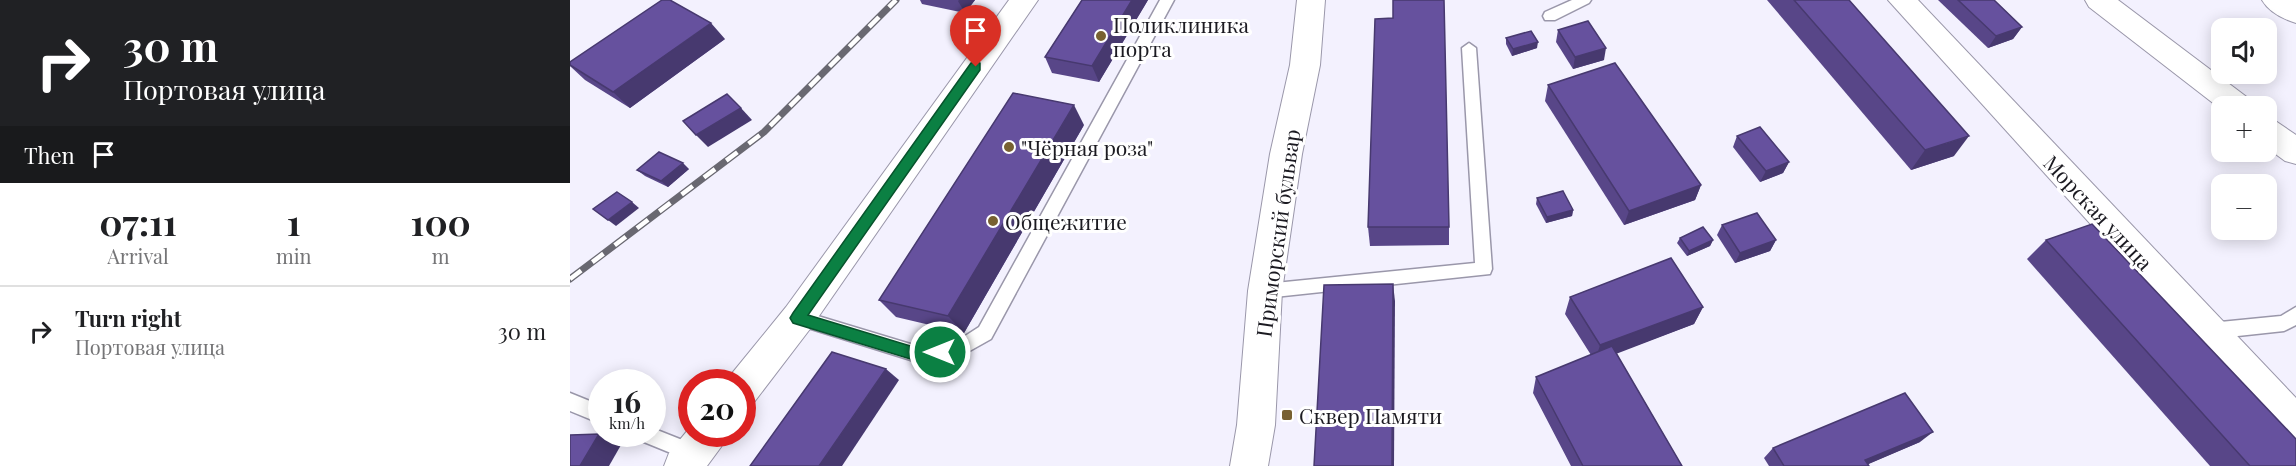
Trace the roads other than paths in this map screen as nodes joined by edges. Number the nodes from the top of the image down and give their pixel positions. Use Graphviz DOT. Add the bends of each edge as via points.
graph roads {
  1 [pos="1024,0"];
  2 [pos="1167,0"];
  3 [pos="1311,0"];
  4 [pos="1584,0"];
  5 [pos="1902,0"];
  6 [pos="2098,0"];
  7 [pos="2276,0"];
  8 [pos="2296,13"];
  9 [pos="1550,16"];
  10 [pos="1469,48"];
  11 [pos="2224,96"];
  12 [pos="2277,138"];
  13 [pos="2296,152"];
  14 [pos="1265,291"];
  15 [pos="2296,315"];
  16 [pos="798,318"];
  17 [pos="2209,331"];
  18 [pos="756,371"];
  19 [pos="570,402"];
  20 [pos="588,409"];
  21 [pos="2296,424"];
  22 [pos="666,441"];
  23 [pos="695,451"];
  24 [pos="1249,466"];
  1 -- 16 [label="street"];
  2 -- 16 [label="lane" via="985,333 966,345 917,354"];
  3 -- 14 [label="street, Приморский бульвар" via="1305,64 1286,154"];
  4 -- 9 [label="lane"];
  5 -- 17 [label="street, Морская улица"];
  6 -- 11 [label="street"];
  7 -- 8 [label="street"];
  10 -- 14 [label="lane" via="1485,269"];
  12 -- 13 [label="street"];
  14 -- 24 [label="street, Приморский бульвар" via="1256,425"];
  15 -- 17 [label="lane" via="2284,323"];
  16 -- 18 [label="street"];
  17 -- 21 [label="street, Морская улица"];
  19 -- 20 [label="lane"];
  22 -- 23 [label="lane"];
}
